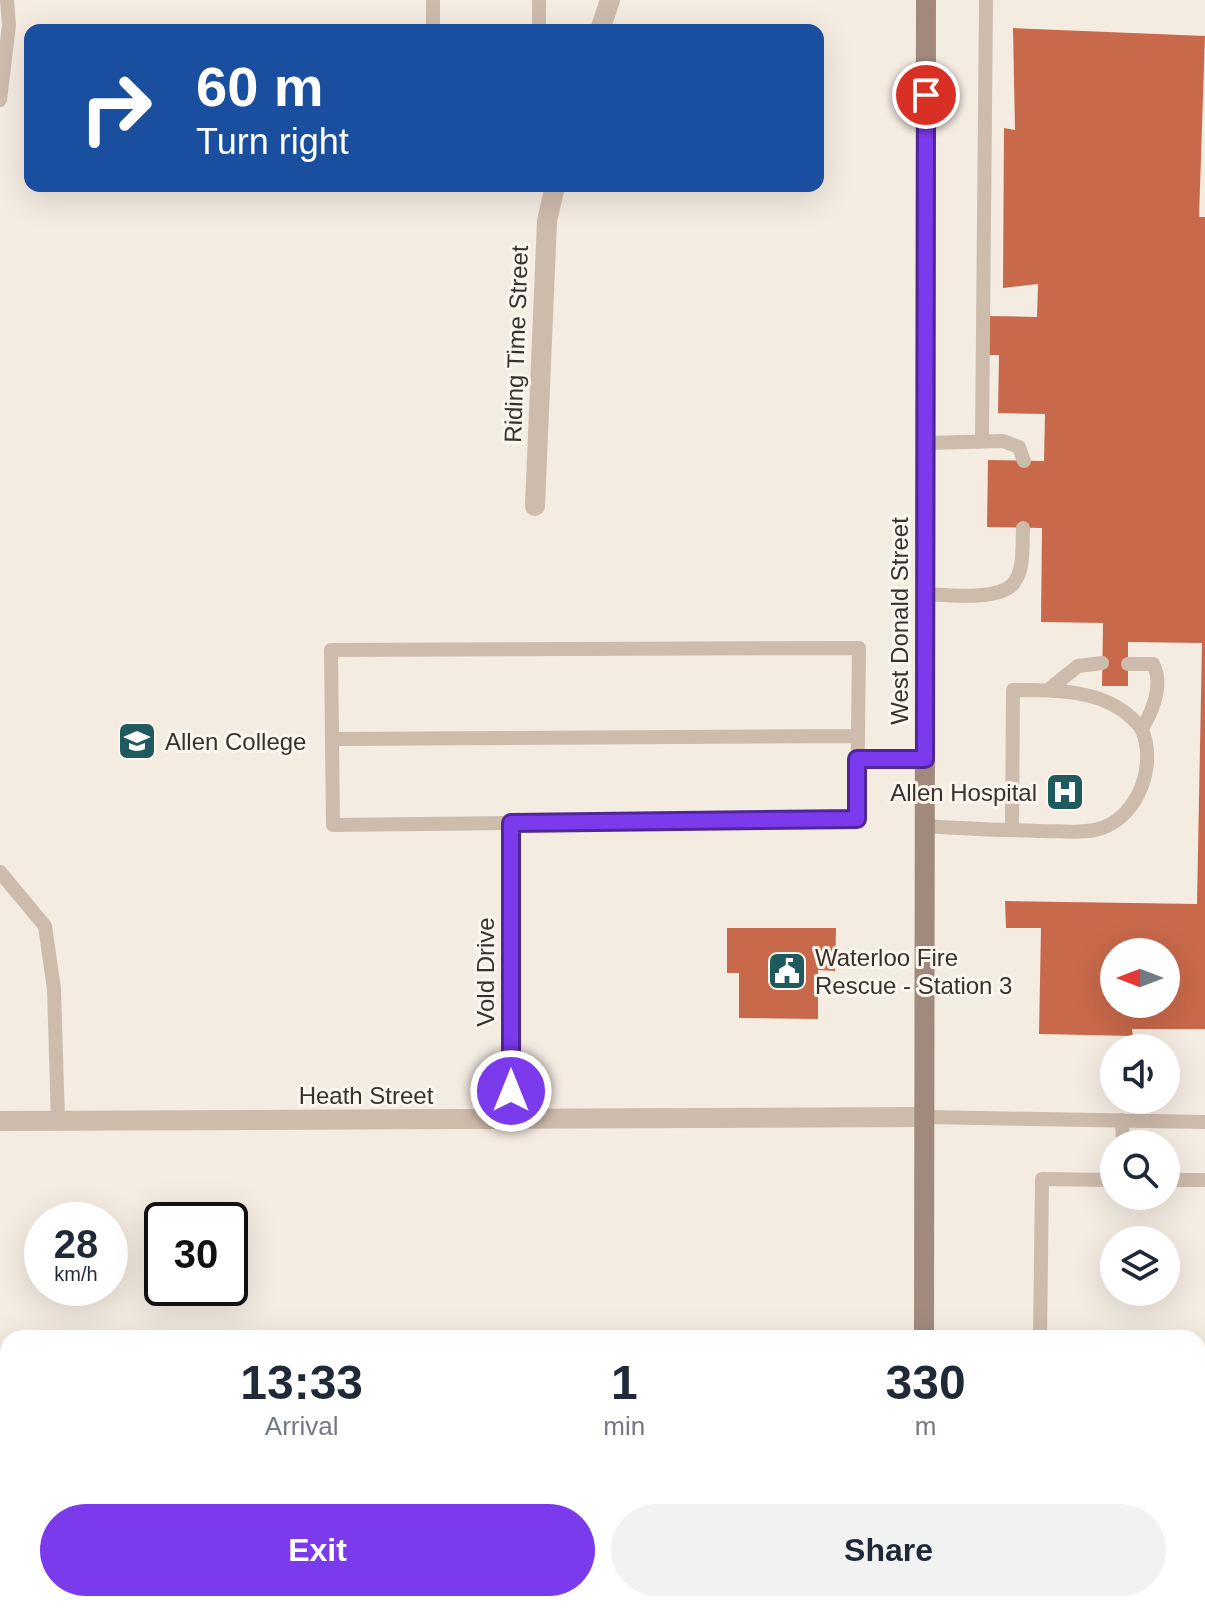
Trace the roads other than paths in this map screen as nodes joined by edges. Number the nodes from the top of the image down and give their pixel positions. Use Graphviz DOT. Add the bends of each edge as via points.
graph roads {
  1 [pos="7,0"];
  2 [pos="433,0"];
  3 [pos="539,0"];
  4 [pos="610,0"];
  5 [pos="926,0"];
  6 [pos="986,0"];
  7 [pos="433,24"];
  8 [pos="539,24"];
  9 [pos="602,24"];
  10 [pos="0,100"];
  11 [pos="554,192"];
  12 [pos="982,441"];
  13 [pos="926,443"];
  14 [pos="1024,461"];
  15 [pos="535,506"];
  16 [pos="1023,528"];
  17 [pos="925,594"];
  18 [pos="1102,663"];
  19 [pos="1128,664"];
  20 [pos="1048,690"];
  21 [pos="1142,729"];
  22 [pos="858,736"];
  23 [pos="333,739"];
  24 [pos="857,759"];
  25 [pos="925,759"];
  26 [pos="511,823"];
  27 [pos="925,826"];
  28 [pos="1012,830"];
  29 [pos="0,872"];
  30 [pos="925,1117"];
  31 [pos="1122,1120"];
  32 [pos="0,1121"];
  33 [pos="58,1121"];
  34 [pos="511,1121"];
  35 [pos="1205,1122"];
  36 [pos="1122,1130"];
  37 [pos="1100,1180"];
  38 [pos="1180,1180"];
  39 [pos="1205,1180"];
  40 [pos="924,1330"];
  41 [pos="1040,1330"];
  1 -- 10 [label="lane"];
  2 -- 7 [label="lane"];
  3 -- 8 [label="lane"];
  4 -- 9 [label="street"];
  5 -- 13 [label="main road, West Donald Street"];
  6 -- 12 [label="lane"];
  11 -- 15 [label="street, Riding Time Street" via="547,221"];
  12 -- 13 [label="lane"];
  12 -- 14 [label="lane" via="1019,447"];
  13 -- 17 [label="main road, West Donald Street"];
  16 -- 17 [label="lane" via="1022,563 1013,584 996,593"];
  17 -- 25 [label="main road, West Donald Street"];
  18 -- 20 [label="lane" via="1078,666"];
  19 -- 21 [label="lane" via="1153,664 1158,673 1151,714"];
  20 -- 21 [label="lane" via="1085,695 1120,708"];
  20 -- 28 [label="lane" via="1013,690"];
  21 -- 28 [label="lane" via="1142,789 1125,815 1103,828 1077,832"];
  22 -- 23 [label="lane"];
  22 -- 23 [label="lane" via="859,648 331,650"];
  22 -- 24 [label="lane"];
  23 -- 26 [label="lane" via="333,825"];
  24 -- 25 [label="lane"];
  24 -- 26 [label="lane" via="857,819"];
  25 -- 27 [label="main road, West Donald Street"];
  26 -- 34 [label="street, Vold Drive"];
  27 -- 28 [label="lane"];
  27 -- 30 [label="main road, West Donald Street"];
  29 -- 33 [label="lane" via="45,926 54,989"];
  30 -- 31 [label="lane"];
  30 -- 34 [label="street, Heath Street"];
  30 -- 40 [label="main road, West Donald Street"];
  31 -- 35 [label="lane"];
  31 -- 36 [label="lane"];
  32 -- 33 [label="street, Heath Street"];
  33 -- 34 [label="street, Heath Street"];
  37 -- 41 [label="lane" via="1042,1179"];
  38 -- 39 [label="lane"];
}
